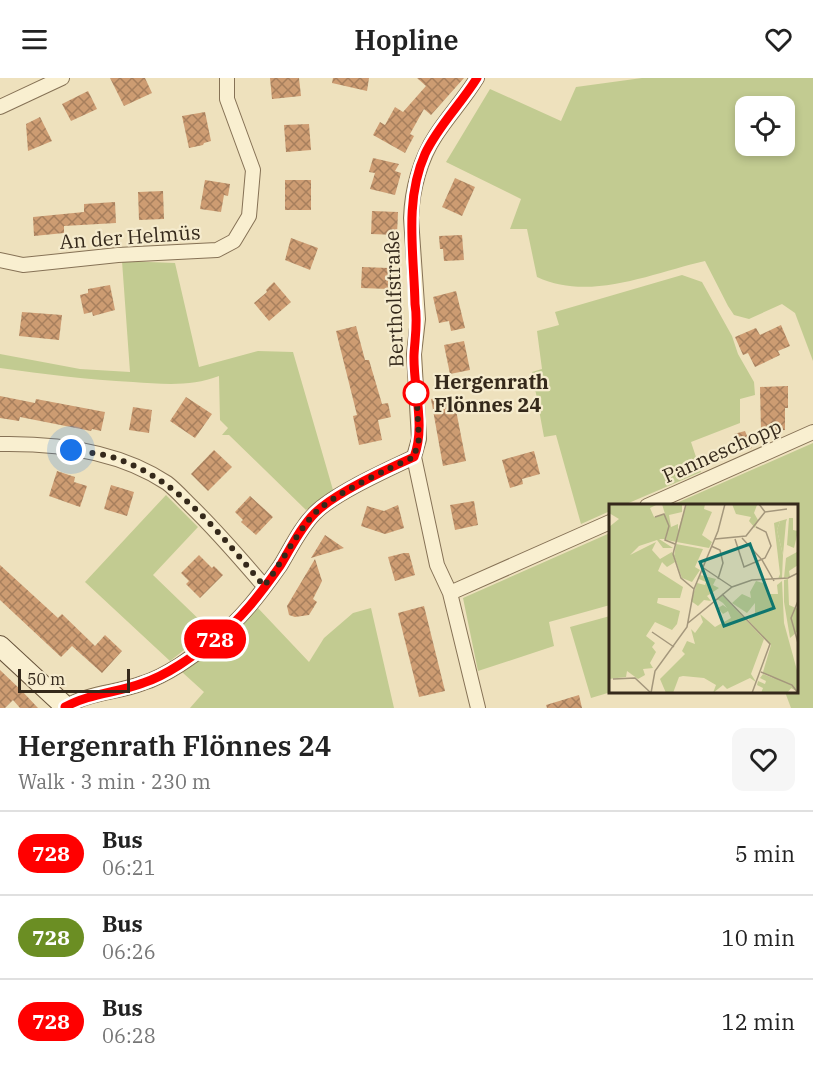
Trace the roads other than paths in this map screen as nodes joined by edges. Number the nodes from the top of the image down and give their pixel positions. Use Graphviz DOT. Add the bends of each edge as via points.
graph roads {
  1 [pos="62,78"];
  2 [pos="227,78"];
  3 [pos="477,78"];
  4 [pos="0,107"];
  5 [pos="0,261"];
  6 [pos="813,432"];
  7 [pos="0,444"];
  8 [pos="414,457"];
  9 [pos="651,504"];
  10 [pos="609,522"];
  11 [pos="264,586"];
  12 [pos="450,593"];
  13 [pos="0,646"];
  14 [pos="66,707"];
  15 [pos="478,708"];
  1 -- 4 [label="street"];
  2 -- 5 [label="street, An der Helmüs" via="227,99 253,170 249,216 234,241 217,250 23,265"];
  3 -- 8 [label="street, Bertholfstraße" via="426,153 411,206 418,319 414,354 419,439"];
  6 -- 9 [label="street, Panneschopp"];
  7 -- 11 [label="street" via="32,444 110,456 140,467 169,484 219,533"];
  8 -- 11 [label="street" via="316,512"];
  8 -- 12 [label="street, Bertholfstraße" via="437,565"];
  10 -- 12 [label="street"];
  11 -- 14 [label="street" via="240,618 161,675 127,688 93,694"];
  12 -- 15 [label="street, Bertholfstraße"];
  13 -- 14 [label="street"];
}
